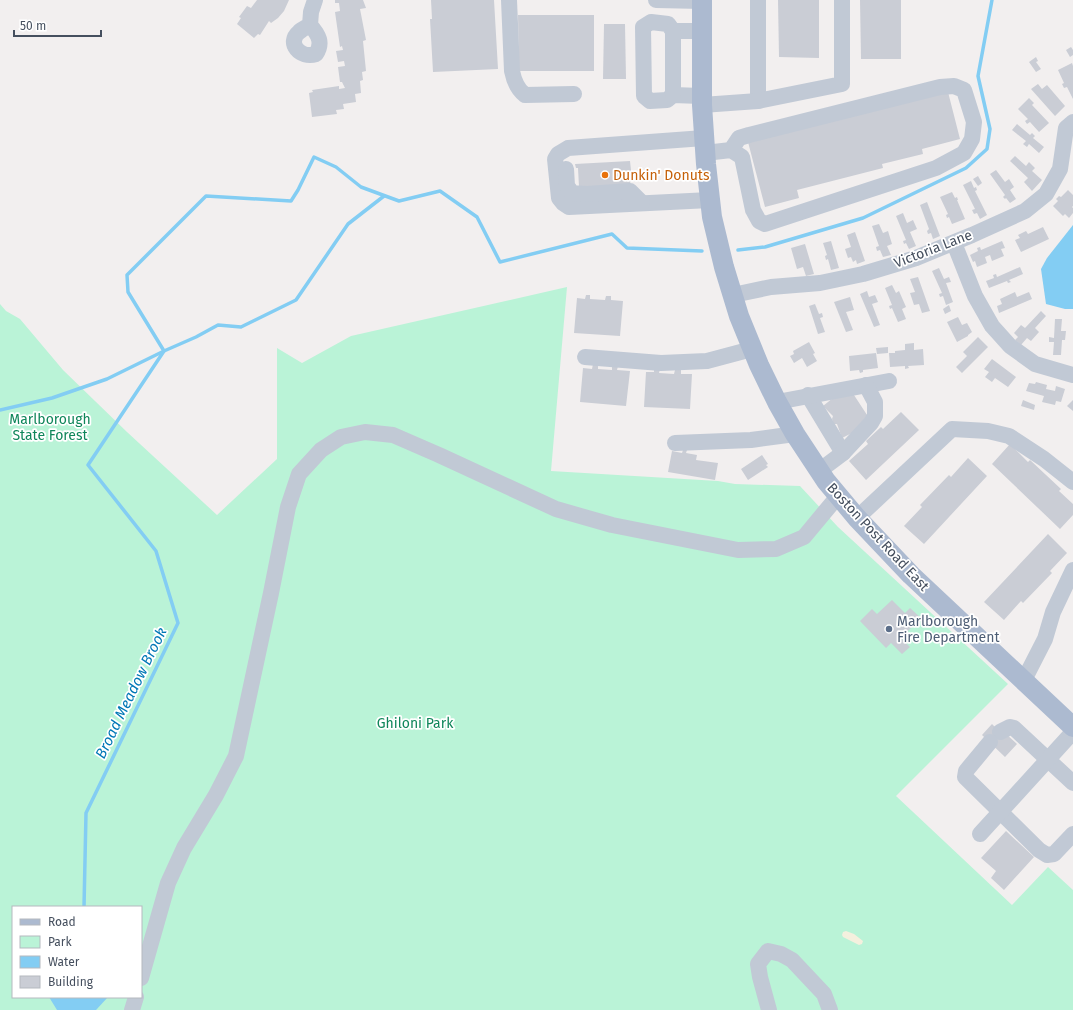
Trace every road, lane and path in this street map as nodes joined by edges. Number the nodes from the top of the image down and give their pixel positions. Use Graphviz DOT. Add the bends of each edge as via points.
graph roads {
  1 [pos="315,0"];
  2 [pos="509,0"];
  3 [pos="656,0"];
  4 [pos="758,0"];
  5 [pos="842,0"];
  6 [pos="702,1"];
  7 [pos="310,25"];
  8 [pos="674,31"];
  9 [pos="701,31"];
  10 [pos="574,94"];
  11 [pos="673,95"];
  12 [pos="701,100"];
  13 [pos="758,101"];
  14 [pos="1073,122"];
  15 [pos="704,146"];
  16 [pos="731,150"];
  17 [pos="1066,171"];
  18 [pos="710,200"];
  19 [pos="954,242"];
  20 [pos="732,295"];
  21 [pos="752,349"];
  22 [pos="585,357"];
  23 [pos="1073,375"];
  24 [pos="889,381"];
  25 [pos="866,385"];
  26 [pos="808,395"];
  27 [pos="777,402"];
  28 [pos="795,434"];
  29 [pos="675,443"];
  30 [pos="843,453"];
  31 [pos="819,470"];
  32 [pos="1073,482"];
  33 [pos="838,496"];
  34 [pos="858,518"];
  35 [pos="1073,570"];
  36 [pos="1024,680"];
  37 [pos="1073,727"];
  38 [pos="1073,732"];
  39 [pos="1048,759"];
  40 [pos="1073,783"];
  41 [pos="1000,811"];
  42 [pos="980,834"];
  43 [pos="1073,834"];
  44 [pos="142,974"];
  45 [pos="136,998"];
  46 [pos="132,1010"];
  47 [pos="769,1010"];
  48 [pos="830,1010"];
  1 -- 7 [label="street"];
  2 -- 10 [label="street" via="512,70 514,81 520,91 525,95"];
  3 -- 6 [label="street"];
  4 -- 13 [label="street"];
  5 -- 13 [label="street" via="842,84"];
  6 -- 9 [label="main road, Boston Post Road East"];
  8 -- 9 [label="street"];
  8 -- 11 [label="street"];
  8 -- 11 [label="street" via="668,24 652,22 643,28 644,96 650,101 667,100"];
  9 -- 12 [label="main road, Boston Post Road East"];
  11 -- 12 [label="street"];
  12 -- 13 [label="street"];
  12 -- 15 [label="main road, Boston Post Road East"];
  14 -- 17 [label="street, Victoria Lane" via="1066,128"];
  15 -- 16 [label="street"];
  15 -- 18 [label="main road, Boston Post Road East"];
  15 -- 18 [label="street" via="672,141 568,148 555,159 560,198 569,207"];
  16 -- 16 [label="street" via="742,157 752,210 764,224 936,168 964,153 972,139 974,122 964,90 954,86 940,87 739,138"];
  17 -- 19 [label="street, Victoria Lane" via="1046,194 1025,211"];
  18 -- 20 [label="main road, Boston Post Road East" via="717,241"];
  19 -- 20 [label="street, Victoria Lane" via="916,258 863,274 820,284 771,288"];
  19 -- 23 [label="street" via="975,296 992,326 1010,346 1035,364"];
  20 -- 21 [label="main road, Boston Post Road East"];
  21 -- 22 [label="street" via="707,361 661,363"];
  21 -- 27 [label="main road, Boston Post Road East"];
  24 -- 25 [label="street"];
  25 -- 26 [label="street"];
  25 -- 30 [label="street" via="875,402 875,416"];
  26 -- 27 [label="street"];
  26 -- 30 [label="street"];
  27 -- 28 [label="main road, Boston Post Road East"];
  28 -- 29 [label="street" via="750,440"];
  28 -- 31 [label="main road, Boston Post Road East"];
  30 -- 31 [label="street"];
  31 -- 33 [label="main road, Boston Post Road East"];
  32 -- 34 [label="street" via="1010,436 988,431 952,429"];
  33 -- 34 [label="main road, Boston Post Road East"];
  33 -- 44 [label="street" via="804,537 776,549 738,550 612,525 556,508 393,435 365,432 341,437 321,450 299,474 288,507 236,756 184,848 168,883"];
  34 -- 36 [label="main road, Boston Post Road East" via="911,575"];
  35 -- 36 [label="street" via="1052,612 1045,639"];
  36 -- 37 [label="main road, Boston Post Road East"];
  38 -- 39 [label="street"];
  39 -- 40 [label="street"];
  39 -- 41 [label="street"];
  39 -- 41 [label="street" via="1014,728 1010,727 995,737 966,771 965,777"];
  41 -- 42 [label="street"];
  41 -- 43 [label="street" via="1047,855 1054,854"];
  45 -- 46 [label="street"];
  47 -- 48 [label="street" via="758,964 768,951 792,960 824,994"];
}
